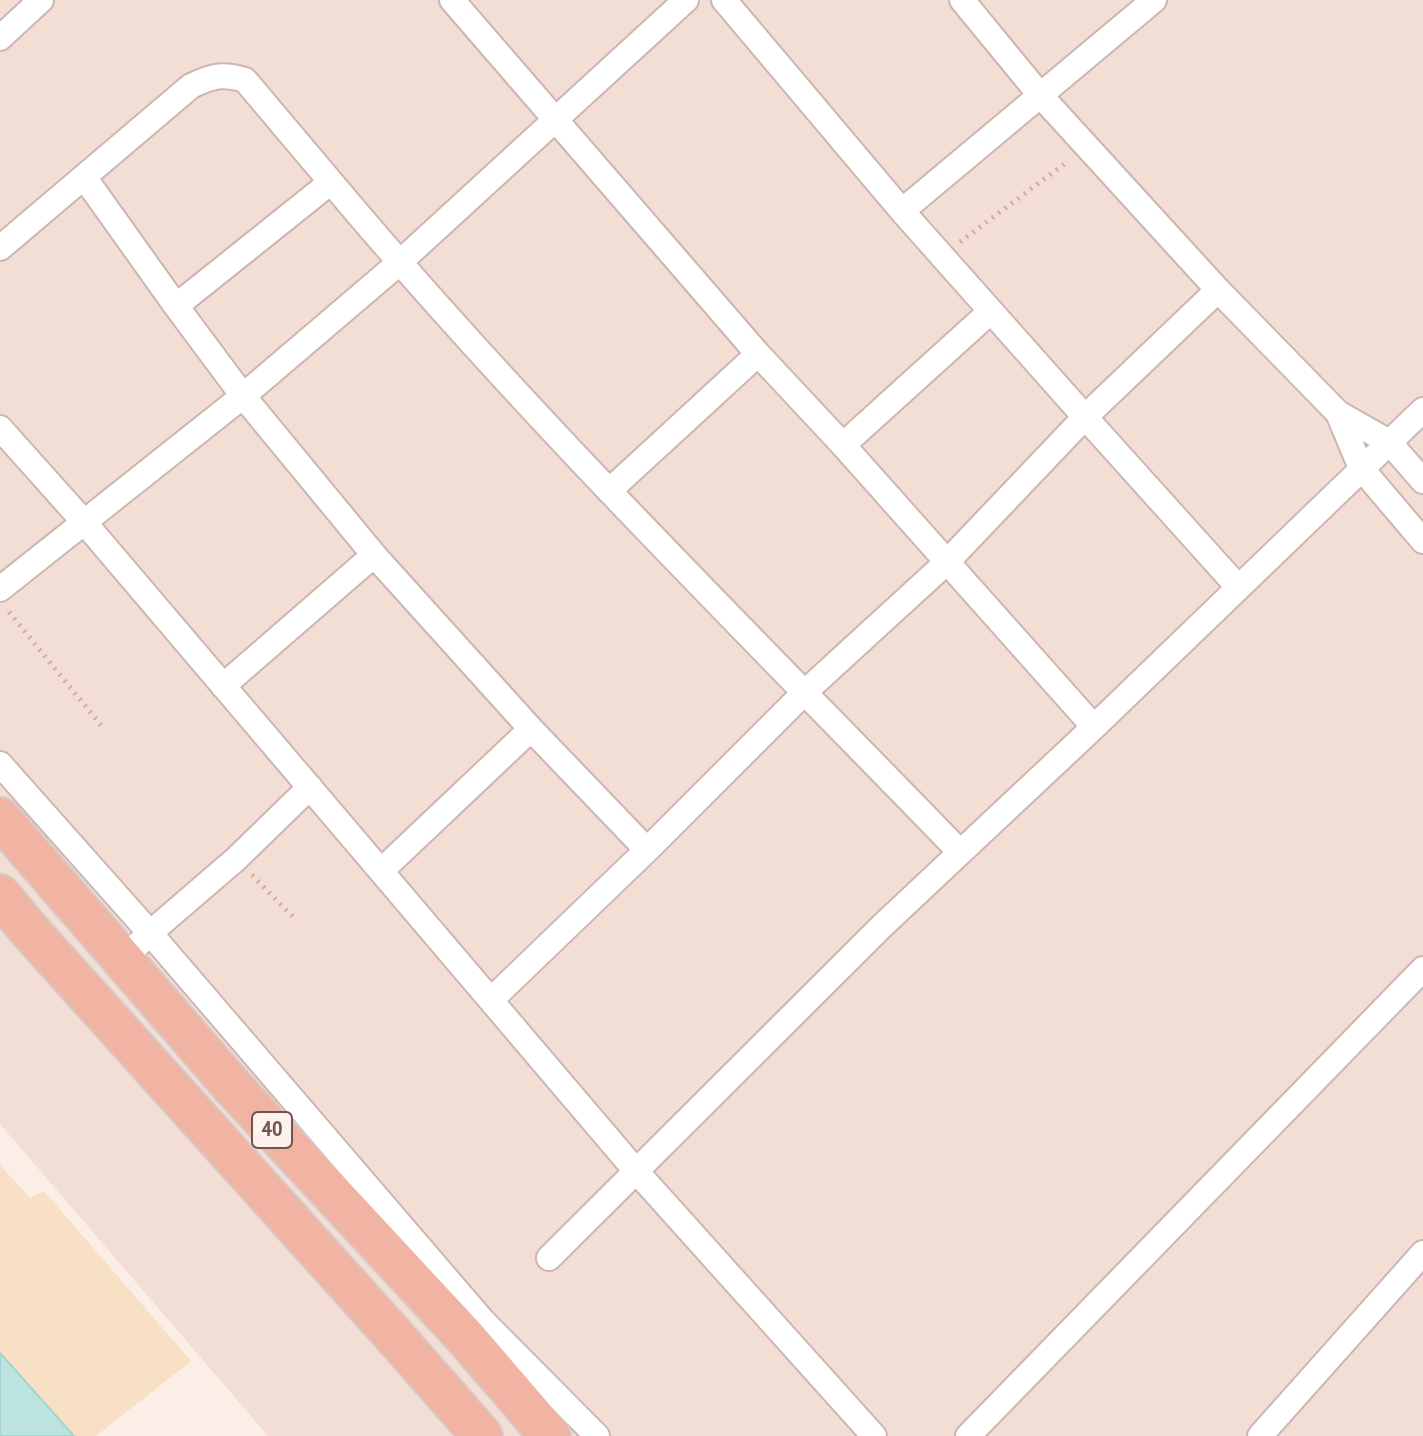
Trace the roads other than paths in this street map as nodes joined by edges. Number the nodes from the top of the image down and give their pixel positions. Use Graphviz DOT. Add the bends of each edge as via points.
graph roads {
  1 [pos="41,0"];
  2 [pos="452,0"];
  3 [pos="686,0"];
  4 [pos="724,0"];
  5 [pos="962,0"];
  6 [pos="1154,0"];
  7 [pos="0,38"];
  8 [pos="1040,95"];
  9 [pos="557,120"];
  10 [pos="84,177"];
  11 [pos="331,182"];
  12 [pos="902,211"];
  13 [pos="0,248"];
  14 [pos="399,263"];
  15 [pos="1218,290"];
  16 [pos="176,306"];
  17 [pos="991,311"];
  18 [pos="758,354"];
  19 [pos="243,396"];
  20 [pos="1423,410"];
  21 [pos="1338,413"];
  22 [pos="1085,417"];
  23 [pos="0,428"];
  24 [pos="1389,442"];
  25 [pos="843,445"];
  26 [pos="1361,468"];
  27 [pos="1423,481"];
  28 [pos="609,491"];
  29 [pos="84,522"];
  30 [pos="1423,541"];
  31 [pos="374,555"];
  32 [pos="947,562"];
  33 [pos="1238,587"];
  34 [pos="0,589"];
  35 [pos="223,686"];
  36 [pos="805,692"];
  37 [pos="1094,727"];
  38 [pos="531,729"];
  39 [pos="0,764"];
  40 [pos="310,787"];
  41 [pos="0,818"];
  42 [pos="647,850"];
  43 [pos="960,852"];
  44 [pos="381,871"];
  45 [pos="0,895"];
  46 [pos="136,946"];
  47 [pos="1423,969"];
  48 [pos="491,1000"];
  49 [pos="636,1171"];
  50 [pos="1423,1253"];
  51 [pos="549,1258"];
  52 [pos="482,1436"];
  53 [pos="550,1436"];
  54 [pos="597,1436"];
  55 [pos="874,1436"];
  56 [pos="968,1436"];
  57 [pos="1260,1436"];
  1 -- 7 [label="street"];
  2 -- 9 [label="street"];
  3 -- 9 [label="street"];
  4 -- 12 [label="street"];
  5 -- 8 [label="street"];
  6 -- 8 [label="street"];
  8 -- 12 [label="street"];
  8 -- 15 [label="street"];
  9 -- 14 [label="street"];
  9 -- 18 [label="street"];
  10 -- 11 [label="street" via="191,86 230,75 245,80"];
  10 -- 13 [label="street"];
  10 -- 16 [label="street"];
  11 -- 14 [label="street"];
  11 -- 16 [label="street"];
  12 -- 17 [label="street"];
  14 -- 19 [label="street"];
  14 -- 28 [label="street"];
  15 -- 21 [label="street"];
  15 -- 22 [label="street"];
  16 -- 19 [label="street"];
  17 -- 22 [label="street"];
  17 -- 25 [label="street"];
  18 -- 25 [label="street"];
  18 -- 28 [label="street"];
  19 -- 29 [label="street"];
  19 -- 31 [label="street"];
  20 -- 24 [label="street"];
  21 -- 24 [label="street"];
  21 -- 26 [label="street"];
  22 -- 32 [label="street"];
  22 -- 33 [label="street"];
  23 -- 29 [label="street"];
  24 -- 26 [label="street"];
  24 -- 27 [label="street"];
  25 -- 32 [label="street"];
  26 -- 30 [label="street"];
  26 -- 33 [label="street"];
  28 -- 36 [label="street"];
  29 -- 34 [label="street"];
  29 -- 35 [label="street"];
  31 -- 35 [label="street"];
  31 -- 38 [label="street"];
  32 -- 36 [label="street"];
  32 -- 37 [label="street"];
  33 -- 37 [label="street"];
  35 -- 40 [label="street"];
  36 -- 42 [label="street"];
  36 -- 43 [label="street"];
  37 -- 43 [label="street"];
  38 -- 42 [label="street"];
  38 -- 44 [label="street"];
  39 -- 46 [label="street"];
  40 -- 44 [label="street"];
  40 -- 46 [label="street"];
  41 -- 46 [label="highway, 40"];
  42 -- 48 [label="street"];
  43 -- 49 [label="street"];
  44 -- 48 [label="street"];
  45 -- 52 [label="highway, 40"];
  46 -- 53 [label="highway, 40" via="232,1086"];
  46 -- 54 [label="street" via="483,1321"];
  47 -- 56 [label="street"];
  48 -- 49 [label="street"];
  49 -- 51 [label="street"];
  49 -- 55 [label="street"];
  50 -- 57 [label="street"];
}
